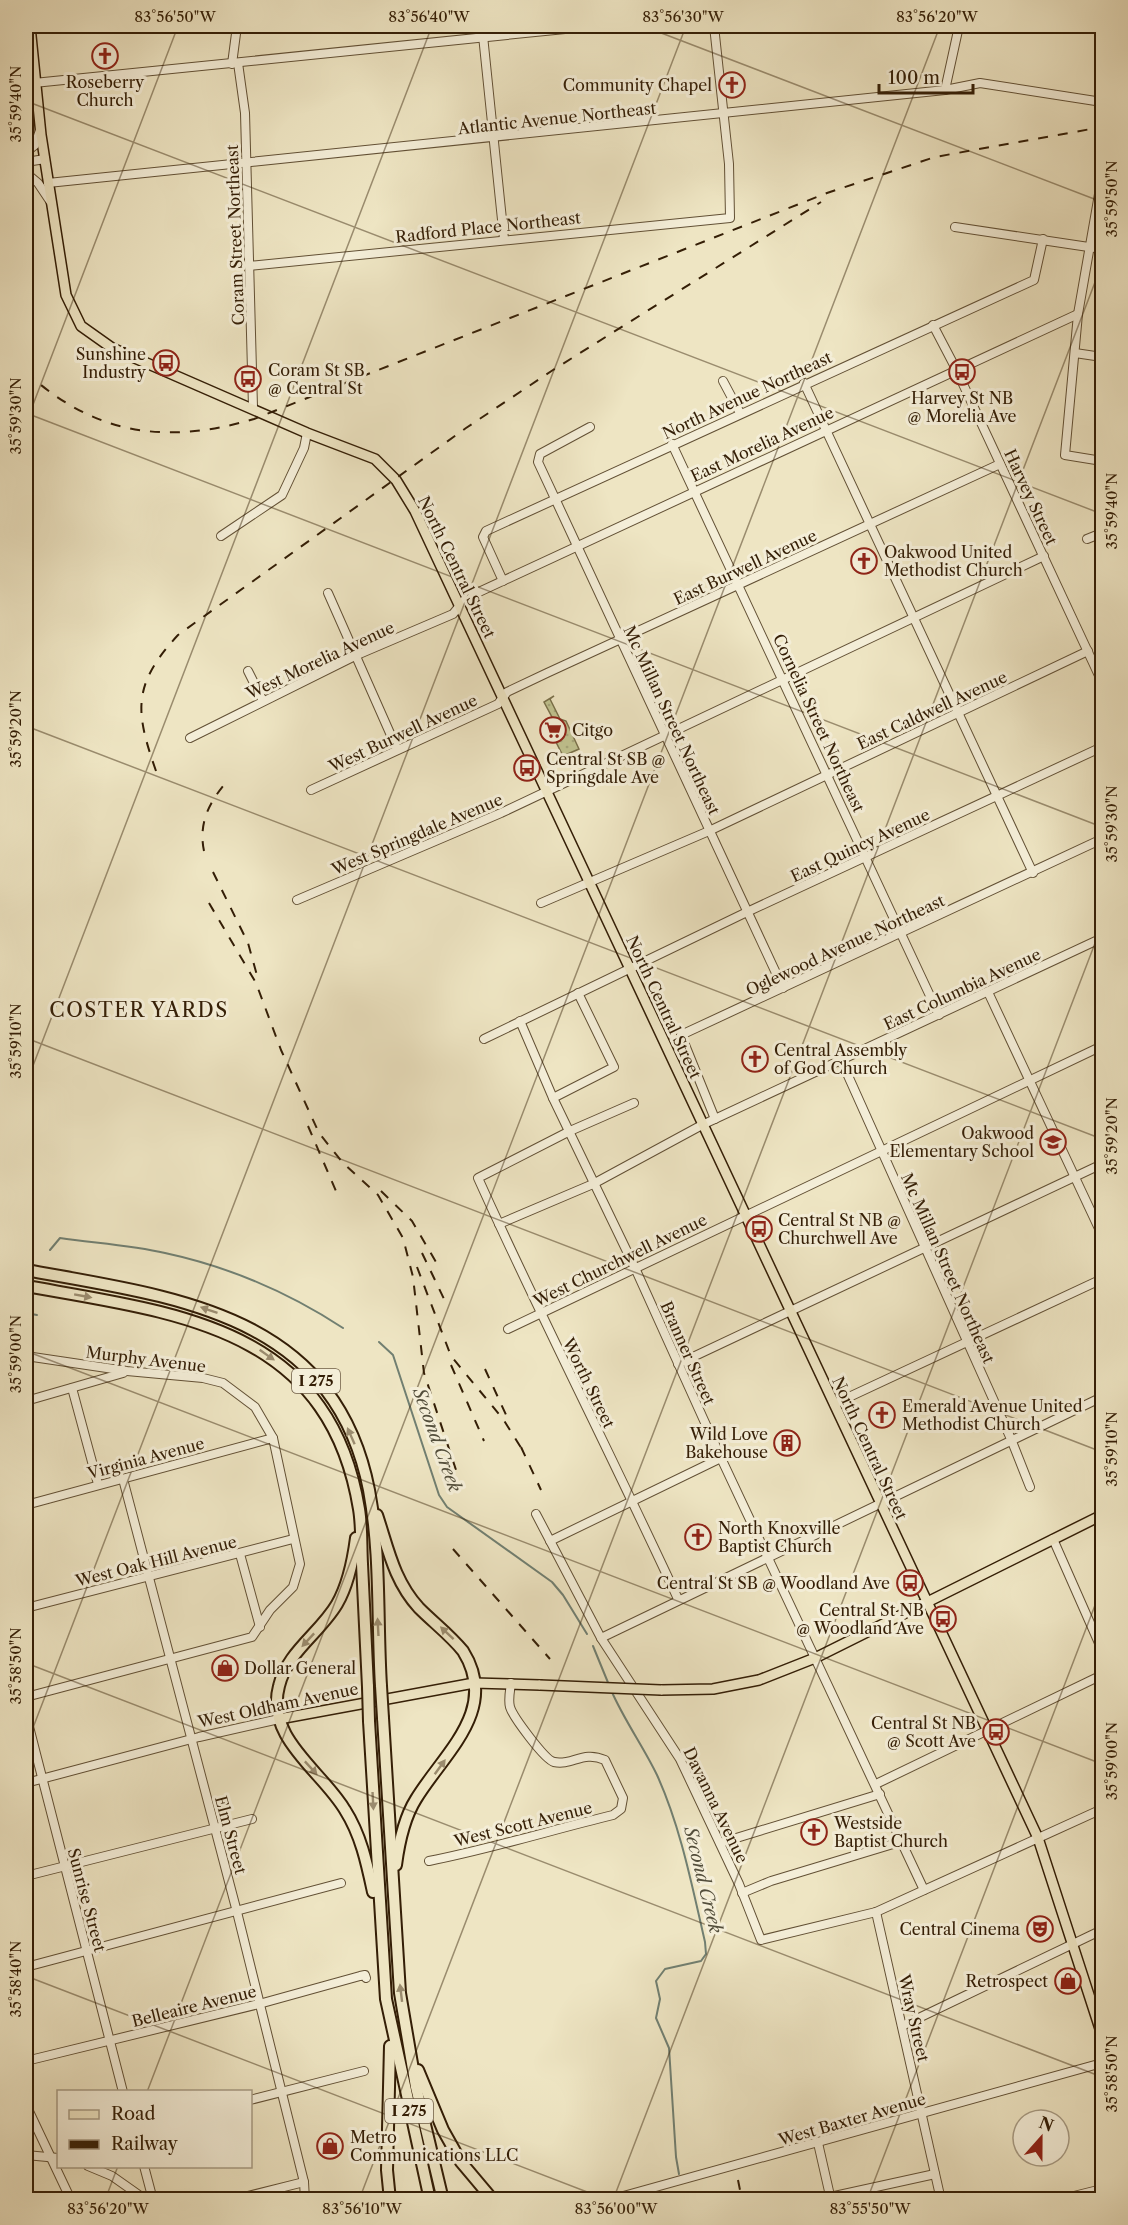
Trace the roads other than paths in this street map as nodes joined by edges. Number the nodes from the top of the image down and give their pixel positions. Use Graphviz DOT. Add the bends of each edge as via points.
graph roads {
  1 [pos="30,26"];
  2 [pos="237,26"];
  3 [pos="482,26"];
  4 [pos="595,26"];
  5 [pos="714,26"];
  6 [pos="959,26"];
  7 [pos="484,37"];
  8 [pos="235,63"];
  9 [pos="34,83"];
  10 [pos="945,90"];
  11 [pos="1102,102"];
  12 [pos="723,114"];
  13 [pos="40,129"];
  14 [pos="494,138"];
  15 [pos="26,152"];
  16 [pos="45,159"];
  17 [pos="26,162"];
  18 [pos="245,165"];
  19 [pos="26,173"];
  20 [pos="1102,177"];
  21 [pos="48,183"];
  22 [pos="51,202"];
  23 [pos="955,227"];
  24 [pos="504,239"];
  25 [pos="1043,239"];
  26 [pos="1092,248"];
  27 [pos="1102,249"];
  28 [pos="249,266"];
  29 [pos="1078,314"];
  30 [pos="933,325"];
  31 [pos="1075,353"];
  32 [pos="1102,357"];
  33 [pos="956,369"];
  34 [pos="723,381"];
  35 [pos="804,384"];
  36 [pos="253,408"];
  37 [pos="740,413"];
  38 [pos="590,427"];
  39 [pos="825,430"];
  40 [pos="306,433"];
  41 [pos="672,444"];
  42 [pos="1102,461"];
  43 [pos="1000,464"];
  44 [pos="695,491"];
  45 [pos="554,499"];
  46 [pos="869,524"];
  47 [pos="1102,533"];
  48 [pos="221,536"];
  49 [pos="1087,539"];
  50 [pos="577,546"];
  51 [pos="1044,556"];
  52 [pos="503,581"];
  53 [pos="739,585"];
  54 [pos="328,593"];
  55 [pos="460,605"];
  56 [pos="913,617"];
  57 [pos="620,639"];
  58 [pos="1088,651"];
  59 [pos="357,655"];
  60 [pos="248,671"];
  61 [pos="783,678"];
  62 [pos="1102,682"];
  63 [pos="503,698"];
  64 [pos="263,701"];
  65 [pos="957,713"];
  66 [pos="665,734"];
  67 [pos="190,738"];
  68 [pos="1102,747"];
  69 [pos="397,748"];
  70 [pos="828,774"];
  71 [pos="311,790"];
  72 [pos="546,790"];
  73 [pos="997,796"];
  74 [pos="709,831"];
  75 [pos="1102,839"];
  76 [pos="867,857"];
  77 [pos="1033,873"];
  78 [pos="590,882"];
  79 [pos="297,900"];
  80 [pos="541,903"];
  81 [pos="747,912"];
  82 [pos="901,935"];
  83 [pos="1102,939"];
  84 [pos="629,968"];
  85 [pos="783,988"];
  86 [pos="988,992"];
  87 [pos="578,993"];
  88 [pos="939,1015"];
  89 [pos="520,1021"];
  90 [pos="484,1039"];
  91 [pos="1102,1046"];
  92 [pos="841,1060"];
  93 [pos="1030,1080"];
  94 [pos="553,1098"];
  95 [pos="634,1103"];
  96 [pos="715,1119"];
  97 [pos="702,1125"];
  98 [pos="570,1131"];
  99 [pos="881,1151"];
  100 [pos="1102,1164"];
  101 [pos="1075,1177"];
  102 [pos="593,1184"];
  103 [pos="744,1215"];
  104 [pos="499,1224"];
  105 [pos="1102,1235"];
  106 [pos="924,1248"];
  107 [pos="635,1268"];
  108 [pos="26,1270"];
  109 [pos="1102,1279"];
  110 [pos="26,1286"];
  111 [pos="791,1310"];
  112 [pos="540,1314"];
  113 [pos="508,1329"];
  114 [pos="966,1343"];
  115 [pos="26,1356"];
  116 [pos="678,1364"];
  117 [pos="127,1371"];
  118 [pos="72,1388"];
  119 [pos="1102,1397"];
  120 [pos="26,1401"];
  121 [pos="834,1404"];
  122 [pos="273,1438"];
  123 [pos="1011,1439"];
  124 [pos="721,1458"];
  125 [pos="123,1479"];
  126 [pos="98,1484"];
  127 [pos="1030,1487"];
  128 [pos="369,1491"];
  129 [pos="633,1501"];
  130 [pos="879,1504"];
  131 [pos="26,1505"];
  132 [pos="359,1511"];
  133 [pos="536,1514"];
  134 [pos="1102,1515"];
  135 [pos="293,1539"];
  136 [pos="1053,1539"];
  137 [pos="550,1541"];
  138 [pos="240,1554"];
  139 [pos="768,1557"];
  140 [pos="149,1577"];
  141 [pos="678,1599"];
  142 [pos="928,1602"];
  143 [pos="26,1608"];
  144 [pos="260,1627"];
  145 [pos="601,1638"];
  146 [pos="1102,1650"];
  147 [pos="169,1658"];
  148 [pos="815,1658"];
  149 [pos="1102,1676"];
  150 [pos="474,1683"];
  151 [pos="511,1683"];
  152 [pos="26,1697"];
  153 [pos="26,1715"];
  154 [pos="279,1719"];
  155 [pos="987,1731"];
  156 [pos="191,1739"];
  157 [pos="40,1779"];
  158 [pos="26,1783"];
  159 [pos="876,1784"];
  160 [pos="880,1794"];
  161 [pos="1102,1809"];
  162 [pos="252,1819"];
  163 [pos="215,1828"];
  164 [pos="1038,1838"];
  165 [pos="903,1841"];
  166 [pos="720,1843"];
  167 [pos="429,1861"];
  168 [pos="65,1867"];
  169 [pos="26,1876"];
  170 [pos="341,1883"];
  171 [pos="924,1890"];
  172 [pos="742,1893"];
  173 [pos="392,1898"];
  174 [pos="237,1912"];
  175 [pos="876,1912"];
  176 [pos="381,1928"];
  177 [pos="1102,1930"];
  178 [pos="1072,1944"];
  179 [pos="88,1952"];
  180 [pos="26,1968"];
  181 [pos="366,1978"];
  182 [pos="259,2004"];
  183 [pos="390,2022"];
  184 [pos="902,2026"];
  185 [pos="1102,2035"];
  186 [pos="110,2040"];
  187 [pos="410,2051"];
  188 [pos="26,2061"];
  189 [pos="1102,2063"];
  190 [pos="364,2071"];
  191 [pos="123,2090"];
  192 [pos="281,2091"];
  193 [pos="252,2099"];
  194 [pos="26,2105"];
  195 [pos="921,2113"];
  196 [pos="818,2143"];
  197 [pos="57,2154"];
  198 [pos="26,2155"];
  199 [pos="49,2156"];
  200 [pos="57,2158"];
  201 [pos="93,2168"];
  202 [pos="145,2168"];
  203 [pos="935,2174"];
  204 [pos="304,2182"];
  205 [pos="1102,2189"];
  206 [pos="830,2198"];
  207 [pos="71,2199"];
  208 [pos="146,2199"];
  209 [pos="153,2199"];
  210 [pos="232,2199"];
  211 [pos="305,2199"];
  212 [pos="390,2199"];
  213 [pos="430,2199"];
  214 [pos="443,2199"];
  215 [pos="493,2199"];
  216 [pos="609,2199"];
  217 [pos="941,2199"];
  218 [pos="1058,2199"];
  1 -- 9 [label="main road, North Central Street"];
  2 -- 8 [label="street, Coram Street Northeast"];
  3 -- 7 [label="street"];
  4 -- 7 [label="street"];
  5 -- 12 [label="street"];
  6 -- 10 [label="street"];
  7 -- 8 [label="street"];
  7 -- 14 [label="street"];
  8 -- 9 [label="street"];
  8 -- 18 [label="street, Coram Street Northeast" via="245,113"];
  9 -- 13 [label="main road, North Central Street"];
  10 -- 11 [label="street, Atlantic Avenue Northeast" via="981,83"];
  10 -- 12 [label="street, Atlantic Avenue Northeast"];
  12 -- 14 [label="street, Atlantic Avenue Northeast"];
  12 -- 24 [label="street, Radford Place Northeast" via="730,218"];
  13 -- 15 [label="street" via="35,145"];
  13 -- 16 [label="main road, North Central Street"];
  14 -- 18 [label="street, Atlantic Avenue Northeast"];
  14 -- 24 [label="street"];
  16 -- 17 [label="street"];
  16 -- 21 [label="main road, North Central Street"];
  18 -- 21 [label="street, Atlantic Avenue Northeast"];
  18 -- 28 [label="street, Coram Street Northeast"];
  19 -- 22 [label="street"];
  20 -- 26 [label="street"];
  21 -- 22 [label="main road, North Central Street"];
  22 -- 36 [label="main road, North Central Street" via="67,303 81,327 112,348"];
  23 -- 25 [label="street"];
  24 -- 28 [label="street, Radford Place Northeast"];
  25 -- 26 [label="street"];
  25 -- 30 [label="street, North Avenue Northeast" via="1034,280"];
  26 -- 27 [label="street"];
  26 -- 29 [label="street"];
  28 -- 36 [label="street, Coram Street Northeast"];
  29 -- 31 [label="street"];
  29 -- 33 [label="street, East Morelia Avenue"];
  30 -- 33 [label="street, Harvey Street"];
  30 -- 35 [label="street, North Avenue Northeast"];
  31 -- 32 [label="street"];
  31 -- 42 [label="street" via="1065,455"];
  33 -- 39 [label="street, East Morelia Avenue"];
  33 -- 43 [label="street, Harvey Street"];
  34 -- 37 [label="street"];
  35 -- 37 [label="street, North Avenue Northeast"];
  35 -- 39 [label="street"];
  36 -- 40 [label="main road, North Central Street"];
  37 -- 41 [label="street, North Avenue Northeast"];
  38 -- 45 [label="street, Mc Millan Street Northeast" via="540,454 538,462"];
  39 -- 44 [label="street, East Morelia Avenue"];
  39 -- 46 [label="street"];
  40 -- 48 [label="street" via="304,448 282,495"];
  40 -- 55 [label="main road, North Central Street" via="375,459 396,480"];
  41 -- 44 [label="street, Cornelia Street Northeast"];
  41 -- 45 [label="street, North Avenue Northeast"];
  43 -- 46 [label="street, East Burwell Avenue"];
  43 -- 51 [label="street, Harvey Street"];
  44 -- 50 [label="street, East Morelia Avenue"];
  44 -- 53 [label="street, Cornelia Street Northeast"];
  45 -- 50 [label="street, Mc Millan Street Northeast"];
  45 -- 52 [label="street, North Avenue Northeast" via="483,533"];
  46 -- 53 [label="street, East Burwell Avenue"];
  46 -- 56 [label="street"];
  47 -- 49 [label="street"];
  50 -- 52 [label="street, East Morelia Avenue"];
  50 -- 57 [label="street, Mc Millan Street Northeast"];
  51 -- 56 [label="street, West Springdale Avenue"];
  51 -- 58 [label="street, Harvey Street"];
  52 -- 55 [label="street, East Morelia Avenue" via="466,598"];
  53 -- 57 [label="street, East Burwell Avenue"];
  53 -- 61 [label="street, Cornelia Street Northeast"];
  54 -- 59 [label="street"];
  55 -- 59 [label="street, West Morelia Avenue" via="453,614"];
  55 -- 63 [label="main road, North Central Street"];
  56 -- 61 [label="street, West Springdale Avenue"];
  56 -- 65 [label="street"];
  57 -- 63 [label="street, East Burwell Avenue" via="507,692"];
  57 -- 66 [label="street, Mc Millan Street Northeast"];
  58 -- 62 [label="street, Harvey Street"];
  58 -- 65 [label="street, East Caldwell Avenue"];
  59 -- 64 [label="street, West Morelia Avenue"];
  59 -- 69 [label="street"];
  60 -- 64 [label="street"];
  61 -- 66 [label="street, West Springdale Avenue"];
  61 -- 70 [label="street, Cornelia Street Northeast"];
  63 -- 69 [label="street, West Burwell Avenue" via="498,704"];
  63 -- 72 [label="main road, North Central Street"];
  64 -- 67 [label="street, West Morelia Avenue"];
  65 -- 70 [label="street, East Caldwell Avenue"];
  65 -- 73 [label="street"];
  66 -- 72 [label="street, West Springdale Avenue"];
  66 -- 74 [label="street, Mc Millan Street Northeast"];
  68 -- 73 [label="street, East Quincy Avenue"];
  69 -- 71 [label="street, West Burwell Avenue"];
  70 -- 74 [label="street, East Caldwell Avenue"];
  70 -- 76 [label="street, Cornelia Street Northeast"];
  72 -- 78 [label="main road, North Central Street"];
  72 -- 79 [label="street, West Springdale Avenue"];
  73 -- 76 [label="street, East Quincy Avenue"];
  73 -- 77 [label="street"];
  74 -- 78 [label="street, East Caldwell Avenue"];
  74 -- 81 [label="street, Mc Millan Street Northeast"];
  75 -- 77 [label="street, Oglewood Avenue Northeast"];
  76 -- 81 [label="street, East Quincy Avenue"];
  76 -- 82 [label="street, Cornelia Street Northeast"];
  77 -- 82 [label="street, Oglewood Avenue Northeast"];
  78 -- 80 [label="street, East Caldwell Avenue"];
  78 -- 84 [label="main road, North Central Street"];
  81 -- 84 [label="street, East Quincy Avenue"];
  81 -- 85 [label="street, Mc Millan Street Northeast"];
  82 -- 85 [label="street, Oglewood Avenue Northeast"];
  82 -- 88 [label="street, Cornelia Street Northeast"];
  83 -- 86 [label="street, East Columbia Avenue"];
  84 -- 87 [label="street, East Quincy Avenue"];
  84 -- 97 [label="main road, North Central Street"];
  85 -- 96 [label="street, Oglewood Avenue Northeast" via="681,1035"];
  86 -- 88 [label="street, East Columbia Avenue"];
  86 -- 93 [label="street"];
  87 -- 89 [label="street, East Quincy Avenue"];
  87 -- 94 [label="street" via="614,1067"];
  88 -- 92 [label="street, East Columbia Avenue"];
  89 -- 90 [label="street, East Quincy Avenue"];
  89 -- 94 [label="street, Branner Street"];
  91 -- 93 [label="street, West Churchwell Avenue"];
  92 -- 96 [label="street, East Columbia Avenue"];
  92 -- 99 [label="street, Mc Millan Street Northeast"];
  93 -- 99 [label="street, West Churchwell Avenue"];
  93 -- 101 [label="street"];
  94 -- 98 [label="street, Branner Street"];
  95 -- 98 [label="street"];
  96 -- 97 [label="street, East Columbia Avenue"];
  97 -- 102 [label="street, East Columbia Avenue"];
  97 -- 103 [label="main road, North Central Street"];
  98 -- 102 [label="street, Branner Street"];
  98 -- 104 [label="street, Worth Street" via="478,1178"];
  99 -- 103 [label="street, West Churchwell Avenue"];
  99 -- 106 [label="street, Mc Millan Street Northeast"];
  100 -- 101 [label="street"];
  101 -- 105 [label="street"];
  101 -- 106 [label="street"];
  102 -- 104 [label="street, East Columbia Avenue"];
  102 -- 107 [label="street, Branner Street"];
  103 -- 107 [label="street, West Churchwell Avenue"];
  103 -- 111 [label="main road, North Central Street"];
  104 -- 112 [label="street, Worth Street"];
  106 -- 111 [label="street"];
  106 -- 114 [label="street, Mc Millan Street Northeast"];
  107 -- 112 [label="street, West Churchwell Avenue"];
  107 -- 116 [label="street, Branner Street"];
  128 -- 108 [label="highway, I 275, one-way" via="360,1456 332,1401 309,1372 267,1337 224,1315 169,1298"];
  109 -- 114 [label="street"];
  110 -- 132 [label="highway, I 275, one-way" via="176,1315 227,1333 268,1355 297,1380 320,1408 338,1441"];
  111 -- 116 [label="street"];
  111 -- 121 [label="main road, North Central Street"];
  112 -- 113 [label="street, West Churchwell Avenue"];
  112 -- 129 [label="street, Worth Street"];
  114 -- 121 [label="street"];
  114 -- 123 [label="street, Mc Millan Street Northeast"];
  115 -- 117 [label="street, Murphy Avenue"];
  116 -- 124 [label="street, Branner Street"];
  117 -- 118 [label="street"];
  117 -- 122 [label="street, Murphy Avenue" via="223,1383 255,1407"];
  118 -- 120 [label="street"];
  118 -- 126 [label="street"];
  119 -- 123 [label="street"];
  121 -- 130 [label="main road, North Central Street"];
  122 -- 125 [label="street, Virginia Avenue"];
  122 -- 135 [label="street, Murphy Avenue"];
  123 -- 127 [label="street, Mc Millan Street Northeast"];
  123 -- 130 [label="street"];
  124 -- 129 [label="street"];
  124 -- 139 [label="street, Branner Street"];
  125 -- 126 [label="street, Virginia Avenue"];
  125 -- 140 [label="street, Elm Street"];
  126 -- 131 [label="street, Virginia Avenue"];
  150 -- 128 [label="highway, one-way" via="463,1651 402,1586 390,1562"];
  173 -- 128 [label="highway, I 275, one-way, bridge"];
  129 -- 137 [label="street"];
  129 -- 141 [label="street, Worth Street"];
  130 -- 139 [label="street"];
  130 -- 142 [label="main road, North Central Street"];
  132 -- 154 [label="highway, one-way" via="347,1581 337,1604 282,1674 278,1688"];
  132 -- 176 [label="highway, I 275, one-way, bridge"];
  133 -- 137 [label="street, Davanna Avenue"];
  134 -- 136 [label="main road, West Oldham Avenue"];
  135 -- 138 [label="street, West Oak Hill Avenue"];
  135 -- 144 [label="street, Murphy Avenue" via="300,1564 298,1575 293,1587 270,1610"];
  136 -- 142 [label="main road, West Oldham Avenue"];
  136 -- 146 [label="street"];
  137 -- 145 [label="street, Davanna Avenue"];
  138 -- 140 [label="street, West Oak Hill Avenue"];
  138 -- 144 [label="street"];
  139 -- 141 [label="street"];
  139 -- 148 [label="street, Branner Street"];
  140 -- 143 [label="street, West Oak Hill Avenue"];
  140 -- 147 [label="street, Elm Street"];
  141 -- 145 [label="street"];
  142 -- 148 [label="main road, West Oldham Avenue"];
  142 -- 155 [label="main road, North Central Street"];
  144 -- 147 [label="street, Murphy Avenue" via="252,1637"];
  145 -- 166 [label="street, Davanna Avenue" via="680,1759"];
  147 -- 152 [label="street"];
  147 -- 156 [label="street, Elm Street"];
  148 -- 151 [label="main road, West Oldham Avenue, bridge" via="759,1680 713,1689"];
  148 -- 159 [label="street, Branner Street"];
  149 -- 155 [label="street"];
  150 -- 151 [label="main road, West Oldham Avenue"];
  150 -- 154 [label="main road, West Oldham Avenue"];
  173 -- 150 [label="highway, one-way" via="406,1820 416,1799 461,1737 470,1718"];
  151 -- 167 [label="street, West Scott Avenue" via="509,1704 513,1714 547,1758 558,1763 587,1756 605,1761 623,1798 621,1809 613,1815 485,1850"];
  153 -- 157 [label="street, Sunrise Street"];
  154 -- 156 [label="street, West Oldham Avenue"];
  154 -- 176 [label="highway, one-way" via="290,1743 345,1810 367,1861"];
  155 -- 159 [label="street"];
  155 -- 164 [label="main road, North Central Street"];
  156 -- 157 [label="street, West Oldham Avenue"];
  156 -- 163 [label="street, Elm Street"];
  157 -- 158 [label="street, West Oldham Avenue"];
  157 -- 168 [label="street, Sunrise Street"];
  159 -- 160 [label="street, Branner Street"];
  160 -- 165 [label="street, Branner Street"];
  160 -- 166 [label="street"];
  161 -- 164 [label="street"];
  162 -- 163 [label="street"];
  163 -- 168 [label="street"];
  163 -- 174 [label="street, Elm Street"];
  164 -- 171 [label="street"];
  164 -- 178 [label="main road, North Central Street"];
  165 -- 171 [label="street, Branner Street"];
  165 -- 172 [label="street"];
  166 -- 172 [label="street, Davanna Avenue"];
  168 -- 169 [label="street"];
  168 -- 179 [label="street, Sunrise Street"];
  170 -- 174 [label="street"];
  171 -- 175 [label="street"];
  172 -- 175 [label="street, Davanna Avenue" via="761,1940"];
  187 -- 173 [label="highway, I 275, one-way" via="400,1993"];
  174 -- 179 [label="street"];
  174 -- 182 [label="street, Elm Street"];
  175 -- 184 [label="street, Wray Street"];
  176 -- 183 [label="highway, I 275"];
  177 -- 178 [label="street"];
  178 -- 184 [label="street"];
  178 -- 185 [label="main road, North Central Street"];
  179 -- 180 [label="street"];
  179 -- 186 [label="street, Sunrise Street"];
  181 -- 182 [label="street, Belleaire Avenue" via="360,1976"];
  182 -- 186 [label="street, Belleaire Avenue"];
  182 -- 192 [label="street, Elm Street"];
  183 -- 212 [label="highway"];
  183 -- 213 [label="highway, I 275"];
  184 -- 195 [label="street, Wray Street"];
  186 -- 188 [label="street, Belleaire Avenue"];
  186 -- 191 [label="street, Sunrise Street"];
  187 -- 214 [label="highway, I 275"];
  187 -- 215 [label="highway" via="442,2130 461,2162"];
  189 -- 195 [label="street, West Baxter Avenue"];
  190 -- 192 [label="street"];
  192 -- 193 [label="street"];
  192 -- 204 [label="street, Elm Street"];
  194 -- 199 [label="street"];
  195 -- 196 [label="street, West Baxter Avenue"];
  195 -- 203 [label="street, Wray Street"];
  196 -- 206 [label="street"];
  196 -- 216 [label="street, West Baxter Avenue"];
  197 -- 199 [label="street"];
  198 -- 199 [label="street"];
  199 -- 200 [label="street"];
  199 -- 207 [label="street"];
  201 -- 208 [label="street"];
  202 -- 209 [label="street"];
  203 -- 206 [label="street"];
  203 -- 217 [label="street, Wray Street"];
  204 -- 210 [label="street"];
  204 -- 211 [label="street, Elm Street"];
  205 -- 218 [label="street"];
}
